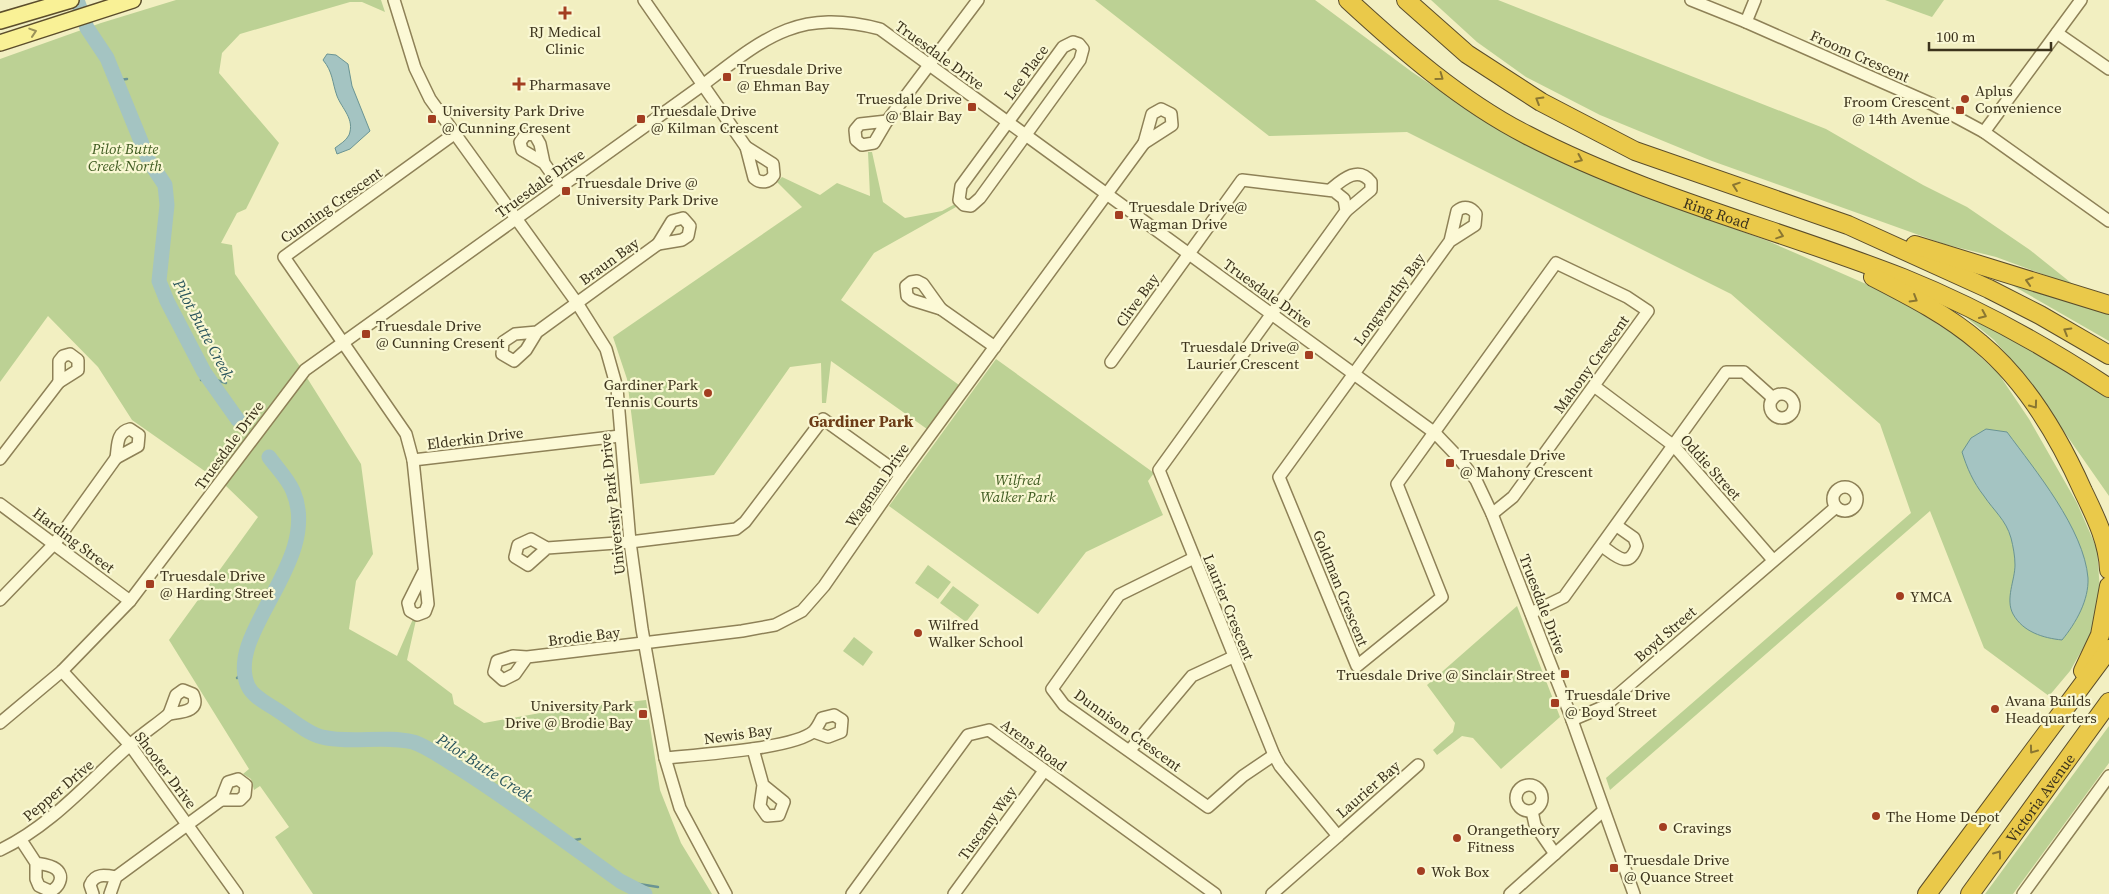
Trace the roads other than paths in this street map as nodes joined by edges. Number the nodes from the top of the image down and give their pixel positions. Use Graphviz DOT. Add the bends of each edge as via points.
graph roads {
  1 [pos="133,0"];
  2 [pos="394,0"];
  3 [pos="644,0"];
  4 [pos="978,0"];
  5 [pos="1337,0"];
  6 [pos="1348,0"];
  7 [pos="1406,0"];
  8 [pos="1416,0"];
  9 [pos="1691,0"];
  10 [pos="1755,0"];
  11 [pos="2081,0"];
  12 [pos="66,2"];
  13 [pos="0,21"];
  14 [pos="1746,22"];
  15 [pos="2057,33"];
  16 [pos="0,43"];
  17 [pos="1400,48"];
  18 [pos="1466,54"];
  19 [pos="928,65"];
  20 [pos="2109,70"];
  21 [pos="704,84"];
  22 [pos="887,121"];
  23 [pos="1008,123"];
  24 [pos="1984,132"];
  25 [pos="454,134"];
  26 [pos="1026,135"];
  27 [pos="1144,143"];
  28 [pos="746,147"];
  29 [pos="544,163"];
  30 [pos="561,186"];
  31 [pos="1330,190"];
  32 [pos="1106,195"];
  33 [pos="1346,211"];
  34 [pos="515,220"];
  35 [pos="2109,221"];
  36 [pos="1848,225"];
  37 [pos="1450,241"];
  38 [pos="658,244"];
  39 [pos="1808,244"];
  40 [pos="1188,254"];
  41 [pos="577,302"];
  42 [pos="2109,305"];
  43 [pos="941,309"];
  44 [pos="1271,314"];
  45 [pos="537,332"];
  46 [pos="344,341"];
  47 [pos="996,347"];
  48 [pos="2109,356"];
  49 [pos="1111,362"];
  50 [pos="1353,374"];
  51 [pos="59,382"];
  52 [pos="1594,386"];
  53 [pos="2109,388"];
  54 [pos="1773,398"];
  55 [pos="1435,433"];
  56 [pos="620,436"];
  57 [pos="1674,446"];
  58 [pos="116,458"];
  59 [pos="0,459"];
  60 [pos="413,460"];
  61 [pos="2072,467"];
  62 [pos="901,476"];
  63 [pos="0,504"];
  64 [pos="1836,507"];
  65 [pos="1492,514"];
  66 [pos="2109,516"];
  67 [pos="1617,526"];
  68 [pos="630,542"];
  69 [pos="55,543"];
  70 [pos="1602,546"];
  71 [pos="547,548"];
  72 [pos="1194,558"];
  73 [pos="1773,560"];
  74 [pos="2109,570"];
  75 [pos="423,572"];
  76 [pos="2109,586"];
  77 [pos="0,600"];
  78 [pos="130,601"];
  79 [pos="1531,613"];
  80 [pos="644,644"];
  81 [pos="2109,649"];
  82 [pos="527,657"];
  83 [pos="1233,657"];
  84 [pos="62,671"];
  85 [pos="2072,697"];
  86 [pos="2109,702"];
  87 [pos="169,714"];
  88 [pos="1572,720"];
  89 [pos="0,723"];
  90 [pos="814,732"];
  91 [pos="130,745"];
  92 [pos="753,749"];
  93 [pos="1130,750"];
  94 [pos="1274,755"];
  95 [pos="665,758"];
  96 [pos="1418,765"];
  97 [pos="1044,771"];
  98 [pos="2109,776"];
  99 [pos="763,785"];
  100 [pos="221,800"];
  101 [pos="1532,811"];
  102 [pos="1603,811"];
  103 [pos="188,823"];
  104 [pos="1338,836"];
  105 [pos="21,840"];
  106 [pos="0,850"];
  107 [pos="1555,854"];
  108 [pos="36,863"];
  109 [pos="716,875"];
  110 [pos="116,877"];
  111 [pos="1928,893"];
  112 [pos="94,894"];
  113 [pos="110,894"];
  114 [pos="237,894"];
  115 [pos="726,894"];
  116 [pos="735,894"];
  117 [pos="852,894"];
  118 [pos="954,894"];
  119 [pos="1214,894"];
  120 [pos="1272,894"];
  121 [pos="1510,894"];
  122 [pos="1634,894"];
  123 [pos="1970,894"];
  124 [pos="2023,894"];
  16 -- 1 [label="main road, one-way"];
  2 -- 25 [label="street, University Park Drive" via="416,68 430,99"];
  3 -- 21 [label="street"];
  4 -- 19 [label="street"];
  5 -- 17 [label="highway"];
  6 -- 17 [label="highway, Ring Road"];
  7 -- 18 [label="highway, Ring Road"];
  8 -- 18 [label="highway"];
  9 -- 14 [label="street, Froom Crescent"];
  10 -- 14 [label="street"];
  11 -- 15 [label="street"];
  12 -- 13 [label="main road"];
  14 -- 24 [label="street, Froom Crescent" via="1923,100"];
  15 -- 20 [label="street"];
  15 -- 24 [label="street"];
  17 -- 39 [label="highway, Ring Road, one-way" via="1482,109 1526,135 1630,182"];
  36 -- 18 [label="highway, Ring Road, one-way" via="1635,151 1541,102"];
  19 -- 21 [label="street, Truesdale Drive" via="880,30 852,22 824,21 788,28 753,46"];
  19 -- 22 [label="street"];
  19 -- 23 [label="street, Truesdale Drive"];
  21 -- 28 [label="street"];
  21 -- 30 [label="street, Truesdale Drive"];
  23 -- 26 [label="street, Truesdale Drive"];
  23 -- 26 [label="street" via="961,186 959,200 964,205 971,206 980,198"];
  23 -- 26 [label="street, Lee Place" via="1067,43 1079,44 1083,49 1080,60"];
  24 -- 35 [label="street, Froom Crescent"];
  25 -- 34 [label="street, University Park Drive"];
  25 -- 46 [label="street, Cunning Crescent" via="284,257"];
  26 -- 32 [label="street, Truesdale Drive"];
  27 -- 32 [label="street, Wagman Drive"];
  29 -- 30 [label="street"];
  30 -- 34 [label="street, Truesdale Drive"];
  31 -- 33 [label="street" via="1344,199"];
  31 -- 33 [label="street" via="1348,176 1358,174 1368,178 1371,190"];
  31 -- 40 [label="street, Clive Bay" via="1242,180"];
  32 -- 40 [label="street, Truesdale Drive"];
  32 -- 47 [label="street, Wagman Drive"];
  33 -- 44 [label="street"];
  34 -- 41 [label="street, University Park Drive"];
  34 -- 46 [label="street, Truesdale Drive"];
  42 -- 36 [label="highway, one-way"];
  48 -- 36 [label="highway, Ring Road, one-way" via="1989,289"];
  37 -- 50 [label="street, Longworthy Bay"];
  38 -- 41 [label="street, Braun Bay"];
  39 -- 53 [label="highway, Ring Road, one-way" via="1904,278 1998,322"];
  39 -- 61 [label="highway, one-way" via="1957,324 1980,343 2001,362 2036,407"];
  40 -- 44 [label="street, Truesdale Drive"];
  40 -- 49 [label="street, Clive Bay"];
  41 -- 45 [label="street, Braun Bay"];
  41 -- 56 [label="street, University Park Drive" via="606,349 617,388"];
  43 -- 47 [label="street"];
  44 -- 50 [label="street, Truesdale Drive"];
  44 -- 72 [label="street, Laurier Crescent" via="1159,470"];
  46 -- 60 [label="street, Elderkin Drive" via="406,434"];
  46 -- 78 [label="street, Truesdale Drive" via="294,382"];
  47 -- 62 [label="street, Wagman Drive"];
  50 -- 55 [label="street, Truesdale Drive"];
  50 -- 55 [label="street, Goldman Crescent" via="1279,477 1356,666 1442,598 1397,484"];
  51 -- 59 [label="street"];
  52 -- 55 [label="street, Mahony Crescent" via="1648,311 1627,297 1556,263"];
  52 -- 57 [label="street, Oddie Street"];
  52 -- 65 [label="street, Mahony Crescent" via="1512,497"];
  54 -- 57 [label="street" via="1744,372 1726,372"];
  55 -- 65 [label="street, Truesdale Drive" via="1476,480"];
  56 -- 60 [label="street, Elderkin Drive"];
  56 -- 68 [label="street, University Park Drive"];
  57 -- 67 [label="street"];
  57 -- 73 [label="street, Oddie Street"];
  58 -- 69 [label="street"];
  60 -- 75 [label="street"];
  61 -- 66 [label="highway"];
  61 -- 74 [label="highway" via="2102,534"];
  62 -- 68 [label="street" via="823,420 745,522 736,529"];
  62 -- 80 [label="street, Wagman Drive" via="824,586 802,611 775,625"];
  63 -- 69 [label="street, Harding Street"];
  64 -- 73 [label="street, Boyd Street"];
  65 -- 79 [label="street, Truesdale Drive"];
  67 -- 70 [label="street"];
  67 -- 70 [label="street" via="1634,538 1637,546 1634,555 1628,560 1621,560"];
  68 -- 71 [label="street"];
  68 -- 80 [label="street, University Park Drive"];
  69 -- 77 [label="street"];
  69 -- 78 [label="street, Harding Street"];
  70 -- 79 [label="street" via="1564,597"];
  72 -- 83 [label="street, Laurier Crescent"];
  72 -- 93 [label="street, Dunnison Crescent" via="1119,595 1052,689 1064,705"];
  73 -- 88 [label="street, Boyd Street" via="1605,706"];
  76 -- 85 [label="highway" via="2100,635"];
  78 -- 84 [label="street, Truesdale Drive"];
  79 -- 88 [label="street, Truesdale Drive"];
  80 -- 82 [label="street, Brodie Bay"];
  80 -- 95 [label="street, University Park Drive"];
  81 -- 85 [label="highway"];
  83 -- 93 [label="street" via="1192,676"];
  83 -- 94 [label="street, Laurier Crescent"];
  84 -- 89 [label="street, Truesdale Drive"];
  84 -- 91 [label="street, Shooter Drive"];
  85 -- 111 [label="highway, one-way"];
  123 -- 86 [label="highway, Victoria Avenue, one-way"];
  87 -- 91 [label="street, Pepper Drive"];
  88 -- 102 [label="street, Truesdale Drive"];
  90 -- 92 [label="street, Newis Bay"];
  91 -- 103 [label="street, Shooter Drive"];
  91 -- 105 [label="street, Pepper Drive" via="80,794"];
  92 -- 95 [label="street, Newis Bay"];
  92 -- 99 [label="street"];
  93 -- 94 [label="street, Dunnison Crescent" via="1208,807 1243,776"];
  94 -- 104 [label="street, Laurier Crescent"];
  95 -- 109 [label="street, University Park Drive" via="680,808"];
  96 -- 104 [label="street, Laurier Bay"];
  97 -- 117 [label="street, Arens Road" via="989,730 968,735"];
  97 -- 118 [label="street, Tuscany Way"];
  97 -- 119 [label="street, Arens Road"];
  98 -- 124 [label="street"];
  100 -- 103 [label="street"];
  101 -- 107 [label="street" via="1535,825"];
  102 -- 107 [label="street"];
  102 -- 122 [label="street, Truesdale Drive"];
  103 -- 110 [label="street"];
  103 -- 114 [label="street, Shooter Drive"];
  104 -- 120 [label="street"];
  105 -- 106 [label="street, Pepper Drive"];
  105 -- 108 [label="street"];
  107 -- 121 [label="street"];
  109 -- 115 [label="street, University Park Drive"];
  109 -- 116 [label="street, University Park Drive"];
  110 -- 112 [label="street" via="101,875 94,878 90,885"];
  110 -- 113 [label="street"];
}
